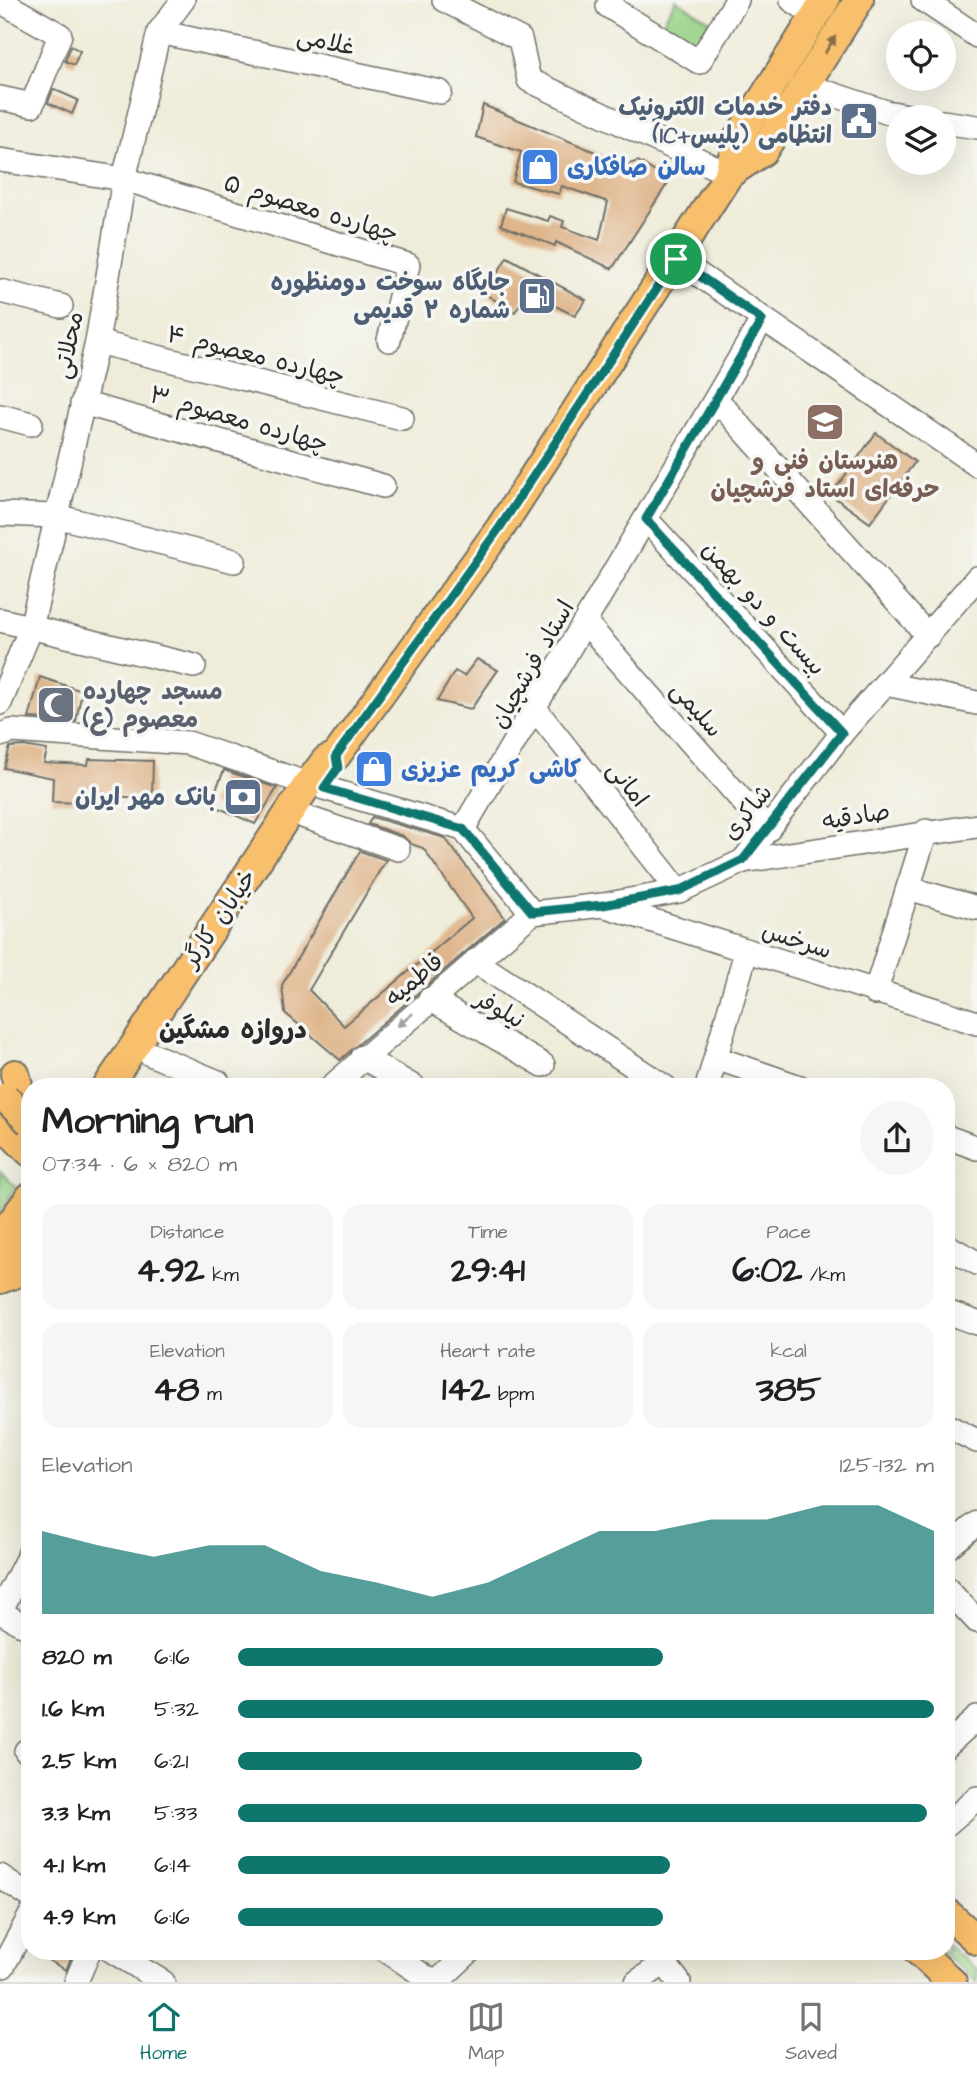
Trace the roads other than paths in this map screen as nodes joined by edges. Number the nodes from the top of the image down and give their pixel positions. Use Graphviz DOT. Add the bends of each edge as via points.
graph roads {
  1 [pos="183,0"];
  2 [pos="444,0"];
  3 [pos="612,0"];
  4 [pos="737,0"];
  5 [pos="859,0"];
  6 [pos="923,0"];
  7 [pos="0,1"];
  8 [pos="811,5"];
  9 [pos="159,32"];
  10 [pos="977,36"];
  11 [pos="805,85"];
  12 [pos="440,92"];
  13 [pos="0,98"];
  14 [pos="886,113"];
  15 [pos="956,124"];
  16 [pos="977,127"];
  17 [pos="0,160"];
  18 [pos="729,174"];
  19 [pos="124,179"];
  20 [pos="676,259"];
  21 [pos="0,291"];
  22 [pos="61,306"];
  23 [pos="762,320"];
  24 [pos="389,340"];
  25 [pos="97,342"];
  26 [pos="716,398"];
  27 [pos="82,403"];
  28 [pos="0,416"];
  29 [pos="402,418"];
  30 [pos="31,424"];
  31 [pos="977,465"];
  32 [pos="383,486"];
  33 [pos="0,514"];
  34 [pos="56,516"];
  35 [pos="646,519"];
  36 [pos="234,561"];
  37 [pos="977,578"];
  38 [pos="0,620"];
  39 [pos="586,623"];
  40 [pos="31,628"];
  41 [pos="928,636"];
  42 [pos="194,666"];
  43 [pos="886,684"];
  44 [pos="0,703"];
  45 [pos="977,703"];
  46 [pos="536,710"];
  47 [pos="842,733"];
  48 [pos="0,734"];
  49 [pos="316,786"];
  50 [pos="305,817"];
  51 [pos="977,826"];
  52 [pos="463,829"];
  53 [pos="768,830"];
  54 [pos="926,831"];
  55 [pos="398,849"];
  56 [pos="743,860"];
  57 [pos="908,888"];
  58 [pos="679,891"];
  59 [pos="603,905"];
  60 [pos="977,908"];
  61 [pos="532,912"];
  62 [pos="746,952"];
  63 [pos="475,961"];
  64 [pos="875,993"];
  65 [pos="430,999"];
  66 [pos="977,1023"];
  67 [pos="150,1054"];
  68 [pos="362,1057"];
  69 [pos="716,1058"];
  70 [pos="543,1065"];
  71 [pos="113,1078"];
  72 [pos="134,1078"];
  73 [pos="208,1078"];
  74 [pos="340,1078"];
  75 [pos="398,1078"];
  76 [pos="651,1078"];
  77 [pos="710,1078"];
  78 [pos="774,1078"];
  79 [pos="8,1090"];
  80 [pos="21,1109"];
  81 [pos="21,1127"];
  82 [pos="955,1140"];
  83 [pos="977,1148"];
  84 [pos="21,1209"];
  85 [pos="0,1238"];
  86 [pos="21,1242"];
  87 [pos="0,1271"];
  88 [pos="21,1271"];
  89 [pos="0,1279"];
  90 [pos="955,1315"];
  91 [pos="977,1323"];
  92 [pos="955,1430"];
  93 [pos="977,1441"];
  94 [pos="977,1523"];
  95 [pos="955,1541"];
  96 [pos="9,1574"];
  97 [pos="955,1598"];
  98 [pos="0,1612"];
  99 [pos="977,1621"];
  100 [pos="21,1624"];
  101 [pos="977,1718"];
  102 [pos="955,1738"];
  103 [pos="977,1798"];
  104 [pos="955,1818"];
  105 [pos="0,1876"];
  106 [pos="21,1890"];
  107 [pos="955,1920"];
  108 [pos="21,1933"];
  109 [pos="977,1940"];
  110 [pos="85,1960"];
  111 [pos="133,1960"];
  112 [pos="401,1960"];
  113 [pos="460,1960"];
  114 [pos="656,1960"];
  115 [pos="661,1960"];
  116 [pos="926,1960"];
  117 [pos="3,1966"];
  118 [pos="944,1980"];
  119 [pos="76,1982"];
  120 [pos="163,1982"];
  121 [pos="435,1982"];
  122 [pos="638,1982"];
  123 [pos="679,1982"];
  1 -- 9 [label="street, محلاتی"];
  2 -- 18 [label="street" via="520,39 529,80"];
  3 -- 4 [label="street" via="608,6 699,62"];
  11 -- 5 [label="main road, one-way"];
  6 -- 10 [label="street"];
  7 -- 13 [label="street" via="60,35 32,105"];
  8 -- 18 [label="main road" via="737,140"];
  9 -- 12 [label="street, غلامی"];
  9 -- 19 [label="street, محلاتی"];
  11 -- 14 [label="street"];
  11 -- 18 [label="main road" via="763,151"];
  15 -- 16 [label="street"];
  17 -- 19 [label="street"];
  18 -- 20 [label="main road, خیابان کارگر"];
  19 -- 24 [label="street, چهارده معصوم ۵" via="408,265"];
  19 -- 25 [label="street, محلاتی"];
  20 -- 23 [label="street"];
  20 -- 49 [label="main road, خیابان کارگر" via="500,527 336,756 326,760"];
  21 -- 22 [label="street"];
  23 -- 26 [label="street, استاد فرشچیان"];
  23 -- 31 [label="street"];
  25 -- 27 [label="street, محلاتی"];
  25 -- 29 [label="street, چهارده معصوم ۴"];
  26 -- 35 [label="street, استاد فرشچیان"];
  26 -- 41 [label="street"];
  27 -- 32 [label="street, چهارده معصوم ۳"];
  27 -- 34 [label="street, محلاتی"];
  28 -- 30 [label="street"];
  33 -- 34 [label="street"];
  34 -- 36 [label="street"];
  34 -- 40 [label="street, محلاتی"];
  35 -- 39 [label="street, استاد فرشچیان"];
  35 -- 47 [label="street, بیست و دو بهمن"];
  37 -- 41 [label="street, شاکری"];
  38 -- 40 [label="street"];
  39 -- 46 [label="street, استاد فرشچیان"];
  39 -- 53 [label="street, سلیمی"];
  40 -- 42 [label="street"];
  40 -- 44 [label="street, محلاتی"];
  41 -- 43 [label="street, شاکری"];
  43 -- 45 [label="street"];
  43 -- 47 [label="street, شاکری"];
  46 -- 52 [label="street, استاد فرشچیان"];
  46 -- 58 [label="street, امانی"];
  47 -- 53 [label="street, شاکری"];
  48 -- 49 [label="street" via="12,731 188,743"];
  49 -- 50 [label="main road, خیابان کارگر"];
  49 -- 52 [label="street"];
  49 -- 71 [label="main road, خیابان کارگر"];
  50 -- 55 [label="street"];
  50 -- 67 [label="main road, خیابان کارگر"];
  51 -- 54 [label="street, صادقیه"];
  52 -- 61 [label="street"];
  53 -- 56 [label="street, شاکری"];
  54 -- 56 [label="street, صادقیه"];
  54 -- 57 [label="street"];
  56 -- 58 [label="street, شاکری"];
  57 -- 60 [label="street"];
  57 -- 64 [label="street"];
  58 -- 59 [label="street, شاکری"];
  59 -- 61 [label="street, شاکری"];
  59 -- 62 [label="street, سرخس"];
  61 -- 63 [label="street, فاطمیه"];
  62 -- 64 [label="street, سرخس"];
  62 -- 69 [label="street"];
  63 -- 65 [label="street, فاطمیه"];
  63 -- 76 [label="street"];
  64 -- 66 [label="street, سرخس"];
  65 -- 68 [label="street, فاطمیه, one-way"];
  65 -- 70 [label="street, نیلوفر"];
  67 -- 72 [label="main road, خیابان کارگر"];
  67 -- 73 [label="street"];
  68 -- 74 [label="street, فاطمیه"];
  68 -- 75 [label="street"];
  69 -- 77 [label="street"];
  69 -- 78 [label="street"];
  79 -- 80 [label="main road, bridge"];
  79 -- 81 [label="main road"];
  82 -- 83 [label="street"];
  84 -- 85 [label="main road"];
  86 -- 87 [label="main road"];
  88 -- 89 [label="main road"];
  90 -- 91 [label="street"];
  92 -- 93 [label="street"];
  94 -- 95 [label="street"];
  96 -- 98 [label="street"];
  97 -- 99 [label="street"];
  98 -- 100 [label="street"];
  101 -- 102 [label="street"];
  103 -- 104 [label="street"];
  105 -- 106 [label="street"];
  107 -- 109 [label="main road"];
  108 -- 117 [label="street"];
  110 -- 119 [label="street"];
  111 -- 120 [label="street"];
  112 -- 121 [label="street"];
  113 -- 121 [label="street"];
  114 -- 122 [label="street"];
  115 -- 123 [label="street"];
  116 -- 118 [label="main road"];
}
